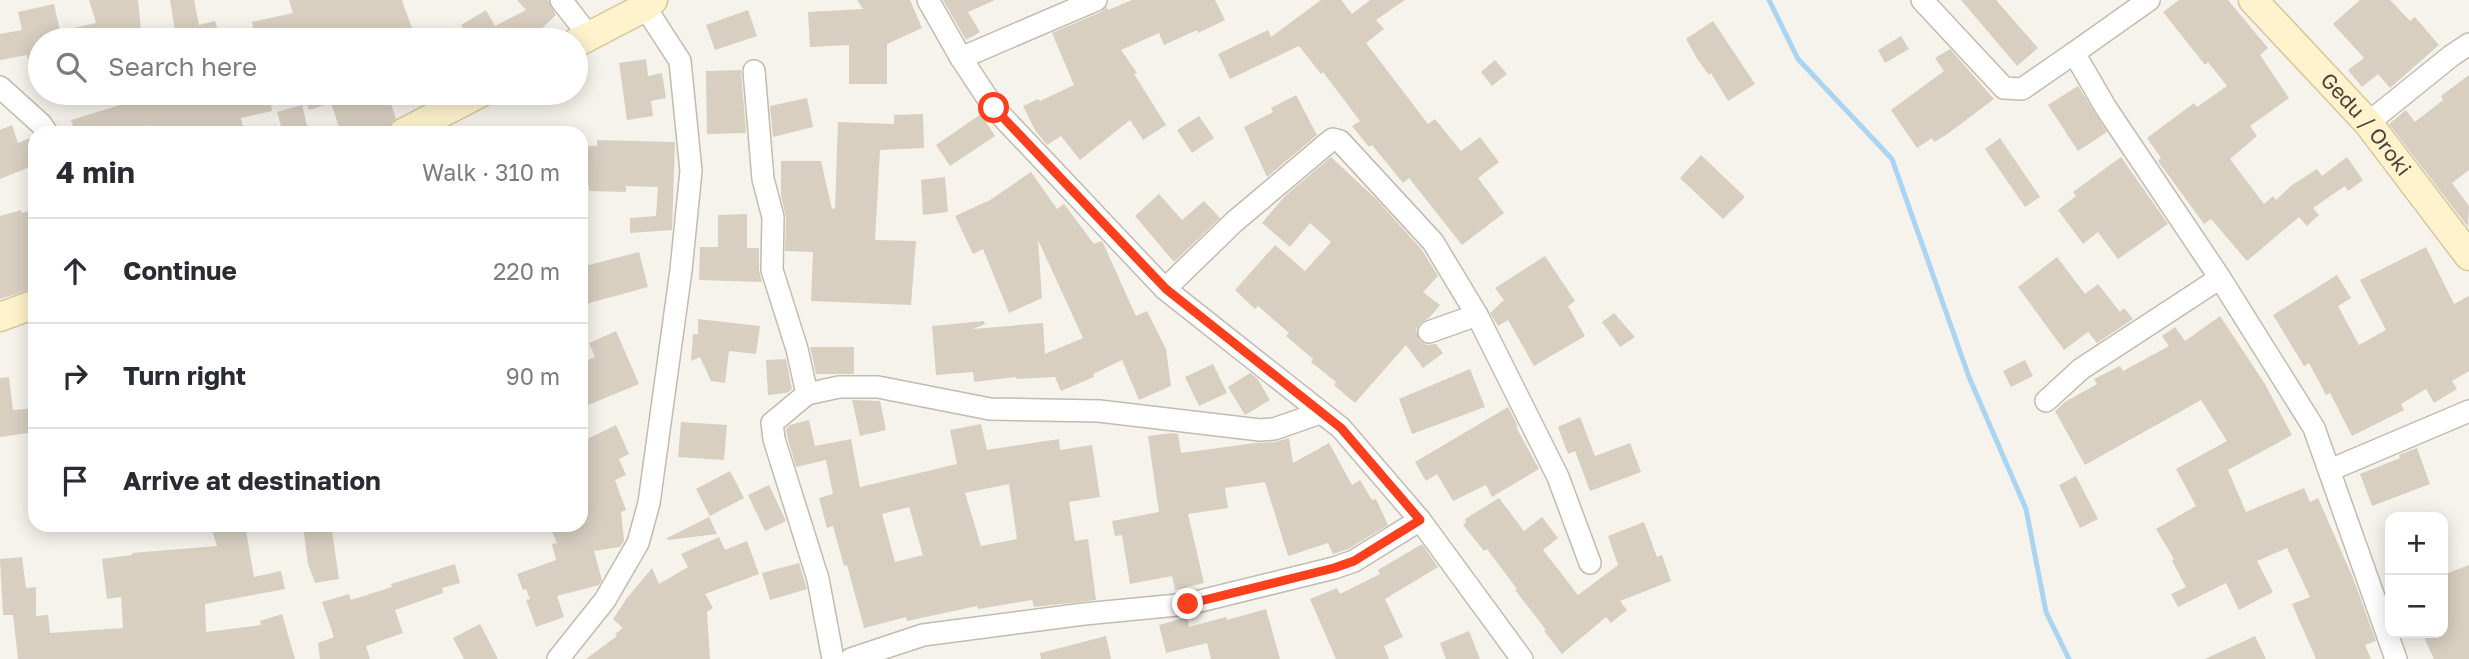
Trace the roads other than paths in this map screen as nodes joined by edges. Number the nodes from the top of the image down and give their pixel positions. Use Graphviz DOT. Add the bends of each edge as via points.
graph roads {
  1 [pos="561,0"];
  2 [pos="928,0"];
  3 [pos="1096,0"];
  4 [pos="1922,0"];
  5 [pos="2149,0"];
  6 [pos="2253,0"];
  7 [pos="649,3"];
  8 [pos="576,28"];
  9 [pos="588,37"];
  10 [pos="2469,44"];
  11 [pos="2074,53"];
  12 [pos="961,58"];
  13 [pos="754,71"];
  14 [pos="0,87"];
  15 [pos="457,105"];
  16 [pos="2368,123"];
  17 [pos="42,126"];
  18 [pos="416,126"];
  19 [pos="2469,256"];
  20 [pos="2220,278"];
  21 [pos="1166,289"];
  22 [pos="28,307"];
  23 [pos="1476,315"];
  24 [pos="0,317"];
  25 [pos="1429,332"];
  26 [pos="807,394"];
  27 [pos="2046,401"];
  28 [pos="2469,411"];
  29 [pos="1320,413"];
  30 [pos="2330,470"];
  31 [pos="1420,520"];
  32 [pos="1590,563"];
  33 [pos="558,659"];
  34 [pos="833,659"];
  35 [pos="851,659"];
  36 [pos="1522,659"];
  37 [pos="2396,659"];
  1 -- 8 [label="street"];
  2 -- 12 [label="street"];
  3 -- 12 [label="street"];
  4 -- 11 [label="street" via="2004,88 2022,89"];
  5 -- 11 [label="street"];
  6 -- 16 [label="street, Gedu / Oroki"];
  7 -- 9 [label="street"];
  7 -- 33 [label="street" via="680,61 691,171 649,503 638,543 605,600"];
  10 -- 16 [label="street"];
  11 -- 20 [label="street"];
  12 -- 21 [label="street" via="994,108"];
  13 -- 26 [label="street" via="763,179 773,217 772,270"];
  14 -- 17 [label="street"];
  15 -- 18 [label="street"];
  16 -- 19 [label="street, Gedu / Oroki"];
  20 -- 27 [label="street" via="2081,369"];
  20 -- 30 [label="street" via="2314,428"];
  21 -- 23 [label="street" via="1234,222 1333,139 1343,144 1433,242"];
  21 -- 29 [label="street"];
  22 -- 24 [label="street"];
  23 -- 25 [label="street"];
  23 -- 32 [label="street" via="1558,477"];
  26 -- 29 [label="street" via="839,387 878,387 990,409 1099,411 1260,430"];
  26 -- 34 [label="street" via="772,423 818,579"];
  28 -- 30 [label="street"];
  29 -- 31 [label="street" via="1341,428"];
  30 -- 37 [label="street"];
  31 -- 35 [label="street" via="1354,561 1188,604 923,635"];
  31 -- 36 [label="street"];
}
